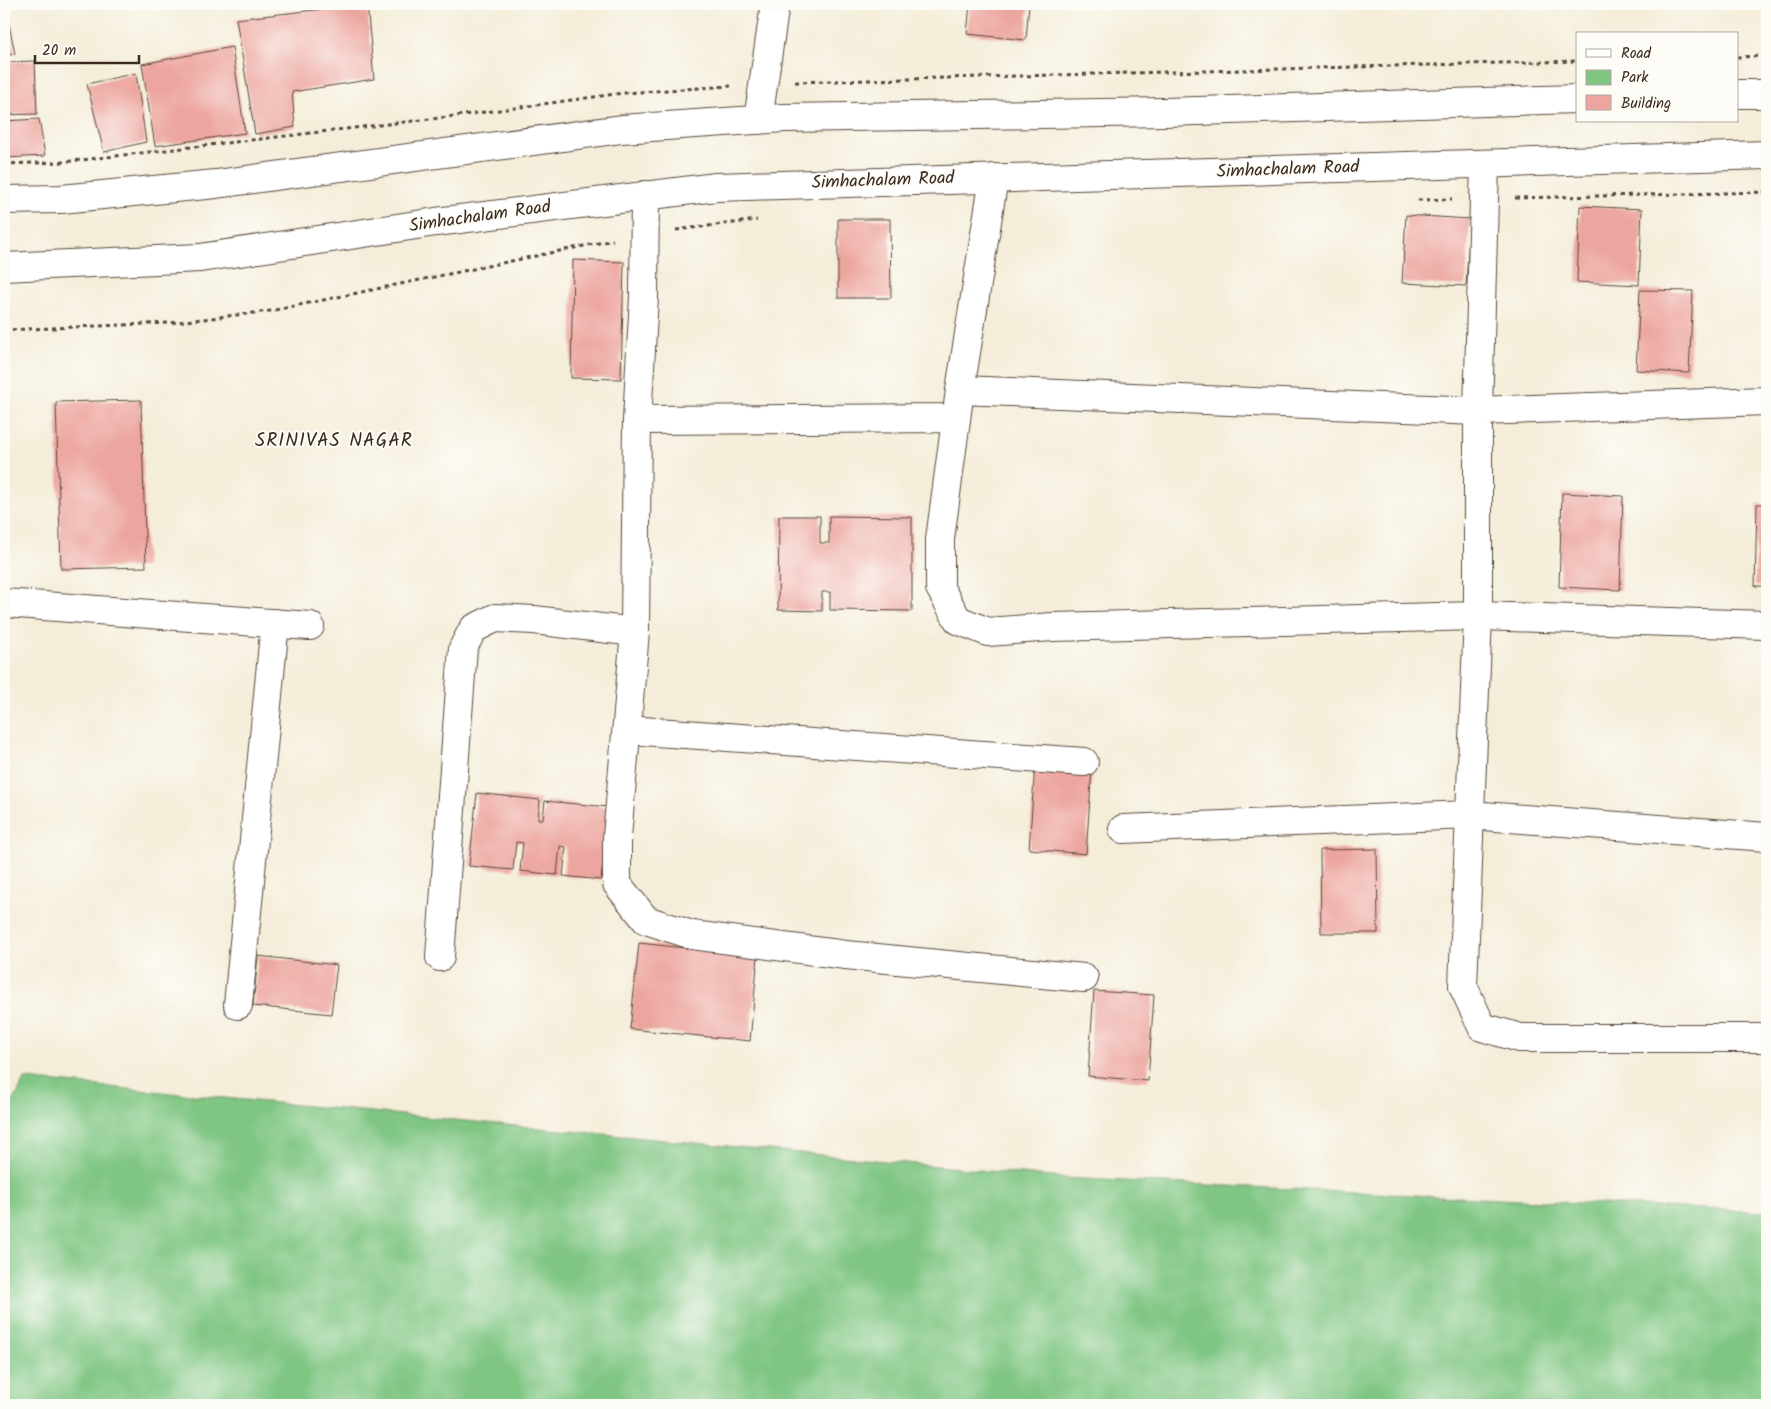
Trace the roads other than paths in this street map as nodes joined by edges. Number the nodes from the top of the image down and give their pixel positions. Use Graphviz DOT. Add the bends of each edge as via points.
graph roads {
  1 [pos="775,4"];
  2 [pos="1738,94"];
  3 [pos="1767,94"];
  4 [pos="1576,99"];
  5 [pos="758,120"];
  6 [pos="1767,155"];
  7 [pos="1485,164"];
  8 [pos="994,178"];
  9 [pos="645,195"];
  10 [pos="4,200"];
  11 [pos="4,267"];
  12 [pos="960,390"];
  13 [pos="1767,401"];
  14 [pos="1478,410"];
  15 [pos="956,418"];
  16 [pos="637,420"];
  17 [pos="4,603"];
  18 [pos="1478,616"];
  19 [pos="275,623"];
  20 [pos="1767,625"];
  21 [pos="310,626"];
  22 [pos="636,632"];
  23 [pos="628,730"];
  24 [pos="1084,762"];
  25 [pos="1469,815"];
  26 [pos="1123,829"];
  27 [pos="1767,838"];
  28 [pos="440,957"];
  29 [pos="1084,978"];
  30 [pos="238,1005"];
  31 [pos="1767,1038"];
  1 -- 5 [label="street"];
  2 -- 3 [label="street"];
  4 -- 5 [label="street"];
  5 -- 10 [label="street" via="622,129 216,184 61,199"];
  6 -- 7 [label="street, Simhachalam Road"];
  7 -- 8 [label="street, Simhachalam Road"];
  7 -- 14 [label="street"];
  8 -- 9 [label="street, Simhachalam Road" via="716,187"];
  8 -- 12 [label="street"];
  9 -- 11 [label="street, Simhachalam Road" via="436,222 200,258"];
  9 -- 16 [label="street"];
  12 -- 14 [label="street"];
  12 -- 15 [label="street"];
  13 -- 14 [label="street"];
  14 -- 18 [label="street"];
  15 -- 16 [label="street"];
  15 -- 18 [label="street" via="940,539 940,588 958,620 980,629 988,632 1052,627"];
  16 -- 22 [label="street"];
  17 -- 19 [label="street"];
  18 -- 20 [label="street"];
  18 -- 25 [label="street"];
  19 -- 21 [label="street"];
  19 -- 30 [label="street"];
  22 -- 23 [label="street"];
  22 -- 28 [label="street" via="495,618 473,629 463,648"];
  23 -- 24 [label="street"];
  23 -- 29 [label="street" via="617,837 617,884 646,920 692,935 817,952"];
  25 -- 26 [label="street"];
  25 -- 27 [label="street"];
  25 -- 31 [label="street" via="1463,986 1482,1027 1520,1038"];
}
